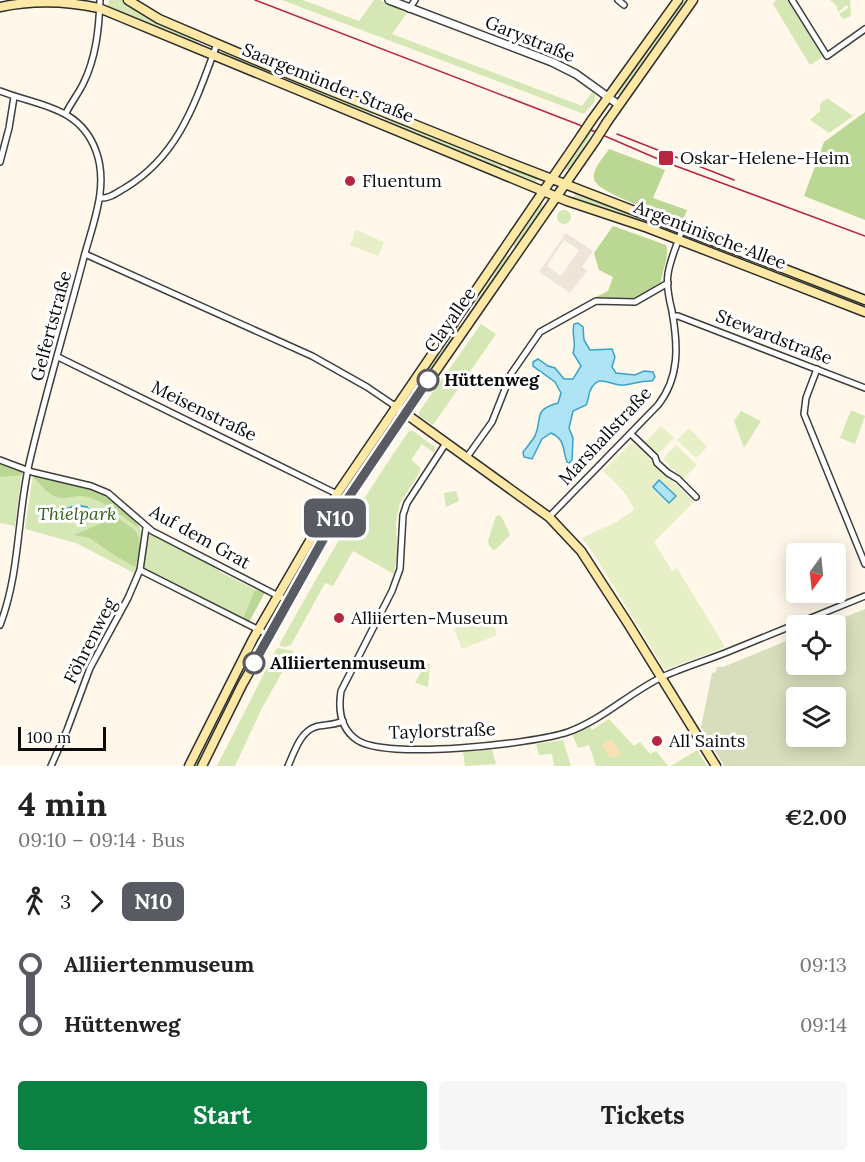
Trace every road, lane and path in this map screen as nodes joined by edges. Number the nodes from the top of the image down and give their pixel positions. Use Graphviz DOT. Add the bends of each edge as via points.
graph roads {
  1 [pos="128,0"];
  2 [pos="389,0"];
  3 [pos="415,0"];
  4 [pos="618,0"];
  5 [pos="678,0"];
  6 [pos="693,0"];
  7 [pos="792,0"];
  8 [pos="100,4"];
  9 [pos="624,5"];
  10 [pos="0,7"];
  11 [pos="409,9"];
  12 [pos="865,30"];
  13 [pos="217,44"];
  14 [pos="213,54"];
  15 [pos="0,91"];
  16 [pos="14,97"];
  17 [pos="608,97"];
  18 [pos="619,105"];
  19 [pos="66,113"];
  20 [pos="0,162"];
  21 [pos="551,179"];
  22 [pos="565,184"];
  23 [pos="544,190"];
  24 [pos="556,196"];
  25 [pos="100,198"];
  26 [pos="682,229"];
  27 [pos="679,240"];
  28 [pos="85,254"];
  29 [pos="668,283"];
  30 [pos="865,300"];
  31 [pos="865,312"];
  32 [pos="673,316"];
  33 [pos="58,357"];
  34 [pos="817,369"];
  35 [pos="865,388"];
  36 [pos="395,406"];
  37 [pos="405,414"];
  38 [pos="631,434"];
  39 [pos="446,443"];
  40 [pos="467,457"];
  41 [pos="0,460"];
  42 [pos="28,470"];
  43 [pos="337,494"];
  44 [pos="696,497"];
  45 [pos="549,517"];
  46 [pos="146,528"];
  47 [pos="865,564"];
  48 [pos="140,570"];
  49 [pos="278,595"];
  50 [pos="865,596"];
  51 [pos="288,601"];
  52 [pos="0,604"];
  53 [pos="7,606"];
  54 [pos="0,625"];
  55 [pos="258,630"];
  56 [pos="269,636"];
  57 [pos="662,677"];
  58 [pos="342,721"];
  59 [pos="51,766"];
  60 [pos="189,766"];
  61 [pos="202,766"];
  62 [pos="288,766"];
  63 [pos="716,766"];
  1 -- 13 [label="main road, Saargemünder Straße" via="159,19"];
  2 -- 11 [label="street, Garystraße"];
  3 -- 11 [label="street"];
  4 -- 9 [label="street"];
  5 -- 17 [label="main road, Clayallee"];
  6 -- 18 [label="main road, Clayallee"];
  7 -- 12 [label="street" via="827,56"];
  8 -- 10 [label="main road, Saargemünder Straße" via="47,1"];
  8 -- 14 [label="main road, Saargemünder Straße"];
  8 -- 19 [label="street" via="92,60"];
  11 -- 17 [label="street, Garystraße" via="552,62"];
  13 -- 14 [label="street"];
  13 -- 21 [label="main road, Saargemünder Straße"];
  14 -- 23 [label="main road, Saargemünder Straße"];
  14 -- 25 [label="street" via="189,115 173,143 131,184"];
  15 -- 16 [label="street, Gelfertstraße"];
  16 -- 19 [label="street, Gelfertstraße"];
  16 -- 20 [label="street"];
  17 -- 18 [label="street, Garystraße"];
  17 -- 21 [label="main road, Clayallee, bridge"];
  18 -- 22 [label="main road, Clayallee, bridge"];
  19 -- 25 [label="street, Gelfertstraße" via="86,132 96,149 101,172"];
  21 -- 22 [label="main road, Saargemünder Straße"];
  21 -- 23 [label="main road, Clayallee"];
  22 -- 24 [label="main road, Clayallee"];
  22 -- 26 [label="main road, Argentinische Allee"];
  23 -- 24 [label="main road, Argentinische Allee"];
  23 -- 36 [label="main road, Clayallee"];
  24 -- 27 [label="main road, Argentinische Allee"];
  24 -- 37 [label="main road, Clayallee"];
  25 -- 28 [label="street, Gelfertstraße"];
  26 -- 27 [label="street, Marshallstraße"];
  26 -- 30 [label="main road, Argentinische Allee"];
  27 -- 29 [label="street, Marshallstraße"];
  27 -- 31 [label="main road, Argentinische Allee"];
  28 -- 33 [label="street, Gelfertstraße"];
  28 -- 36 [label="street" via="312,356"];
  29 -- 32 [label="street, Marshallstraße"];
  29 -- 40 [label="street" via="635,302 596,301 540,332 511,374 492,422"];
  32 -- 34 [label="street, Stewardstraße"];
  32 -- 38 [label="street, Marshallstraße" via="677,356 670,384 658,405"];
  33 -- 42 [label="street, Gelfertstraße"];
  33 -- 43 [label="street, Meisenstraße"];
  34 -- 35 [label="street, Stewardstraße"];
  34 -- 47 [label="street" via="804,414"];
  36 -- 37 [label="main road"];
  36 -- 43 [label="main road, Clayallee"];
  37 -- 39 [label="main road"];
  37 -- 51 [label="main road, Clayallee" via="345,502"];
  38 -- 44 [label="street"];
  38 -- 45 [label="street, Marshallstraße"];
  39 -- 40 [label="main road"];
  39 -- 58 [label="street" via="407,503 400,569 343,685 339,706"];
  40 -- 45 [label="main road"];
  41 -- 42 [label="street, Auf dem Grat"];
  42 -- 46 [label="street, Auf dem Grat" via="108,493"];
  42 -- 53 [label="street, Gelfertstraße"];
  43 -- 49 [label="main road, Clayallee"];
  45 -- 57 [label="main road" via="585,556"];
  46 -- 48 [label="street, Föhrenweg"];
  46 -- 49 [label="street, Auf dem Grat"];
  48 -- 55 [label="street"];
  48 -- 59 [label="street, Föhrenweg" via="90,668"];
  49 -- 51 [label="street, Auf dem Grat"];
  49 -- 55 [label="main road, Clayallee"];
  50 -- 57 [label="street, Taylorstraße"];
  51 -- 56 [label="main road, Clayallee"];
  52 -- 53 [label="street"];
  53 -- 54 [label="street, Gelfertstraße"];
  55 -- 56 [label="street"];
  55 -- 60 [label="main road, Clayallee"];
  56 -- 61 [label="main road, Clayallee"];
  57 -- 58 [label="street, Taylorstraße" via="577,728 532,740 448,749 383,749 358,741"];
  57 -- 63 [label="main road"];
  58 -- 62 [label="street" via="306,733"];
}
